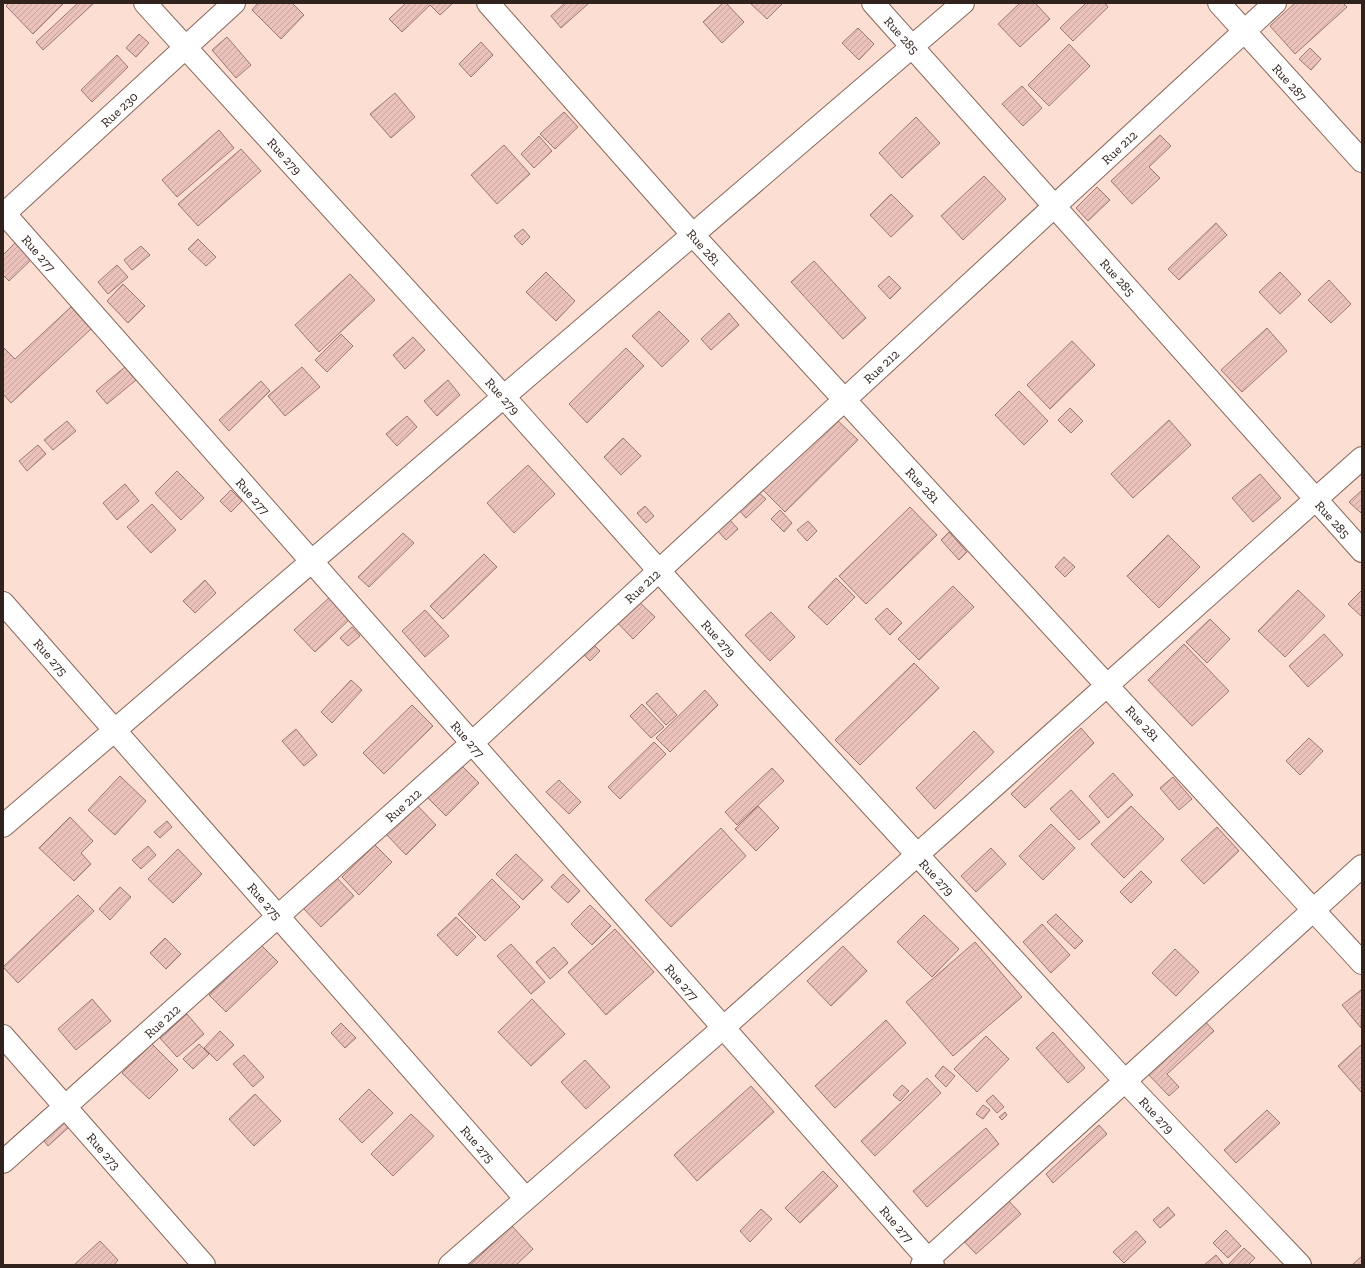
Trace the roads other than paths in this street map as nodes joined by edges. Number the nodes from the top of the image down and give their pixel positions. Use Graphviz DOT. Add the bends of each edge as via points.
graph roads {
  1 [pos="145,3"];
  2 [pos="234,3"];
  3 [pos="488,3"];
  4 [pos="873,3"];
  5 [pos="963,3"];
  6 [pos="1219,3"];
  7 [pos="1275,3"];
  8 [pos="1244,32"];
  9 [pos="912,47"];
  10 [pos="186,48"];
  11 [pos="1362,161"];
  12 [pos="1054,207"];
  13 [pos="3,214"];
  14 [pos="693,235"];
  15 [pos="504,397"];
  16 [pos="844,400"];
  17 [pos="1362,458"];
  18 [pos="1316,499"];
  19 [pos="1362,551"];
  20 [pos="311,562"];
  21 [pos="659,571"];
  22 [pos="3,603"];
  23 [pos="1108,685"];
  24 [pos="115,730"];
  25 [pos="472,743"];
  26 [pos="3,826"];
  27 [pos="918,855"];
  28 [pos="1362,866"];
  29 [pos="1314,910"];
  30 [pos="278,916"];
  31 [pos="1362,963"];
  32 [pos="724,1028"];
  33 [pos="3,1036"];
  34 [pos="1125,1080"];
  35 [pos="65,1107"];
  36 [pos="3,1162"];
  37 [pos="526,1199"];
  38 [pos="928,1263"];
  39 [pos="204,1265"];
  40 [pos="450,1265"];
  41 [pos="1300,1265"];
  1 -- 10 [label="street, Rue 279"];
  2 -- 10 [label="street, Rue 230"];
  3 -- 14 [label="street, Rue 281"];
  4 -- 9 [label="street, Rue 285"];
  5 -- 9 [label="street"];
  6 -- 8 [label="street, Rue 287"];
  7 -- 8 [label="street, Rue 212"];
  8 -- 11 [label="street, Rue 287"];
  8 -- 12 [label="street, Rue 212"];
  9 -- 12 [label="street, Rue 285"];
  9 -- 14 [label="street"];
  10 -- 13 [label="street, Rue 230"];
  10 -- 15 [label="street, Rue 279"];
  12 -- 16 [label="street, Rue 212"];
  12 -- 18 [label="street, Rue 285"];
  13 -- 20 [label="street, Rue 277"];
  14 -- 15 [label="street"];
  14 -- 16 [label="street, Rue 281"];
  15 -- 20 [label="street"];
  15 -- 21 [label="street, Rue 279"];
  16 -- 21 [label="street, Rue 212"];
  16 -- 23 [label="street, Rue 281"];
  17 -- 18 [label="street"];
  18 -- 19 [label="street, Rue 285"];
  18 -- 23 [label="street"];
  20 -- 24 [label="street"];
  20 -- 25 [label="street, Rue 277"];
  21 -- 25 [label="street, Rue 212"];
  21 -- 27 [label="street, Rue 279"];
  22 -- 24 [label="street, Rue 275"];
  23 -- 27 [label="street"];
  23 -- 29 [label="street, Rue 281"];
  24 -- 26 [label="street"];
  24 -- 30 [label="street, Rue 275"];
  25 -- 30 [label="street, Rue 212"];
  25 -- 32 [label="street, Rue 277"];
  27 -- 32 [label="street"];
  27 -- 34 [label="street, Rue 279"];
  28 -- 29 [label="street"];
  29 -- 31 [label="street, Rue 281"];
  29 -- 34 [label="street"];
  30 -- 35 [label="street, Rue 212"];
  30 -- 37 [label="street, Rue 275"];
  32 -- 37 [label="street"];
  32 -- 38 [label="street, Rue 277"];
  33 -- 35 [label="street, Rue 273"];
  34 -- 38 [label="street"];
  34 -- 41 [label="street, Rue 279"];
  35 -- 36 [label="street, Rue 212"];
  35 -- 39 [label="street, Rue 273"];
  37 -- 40 [label="street"];
}
